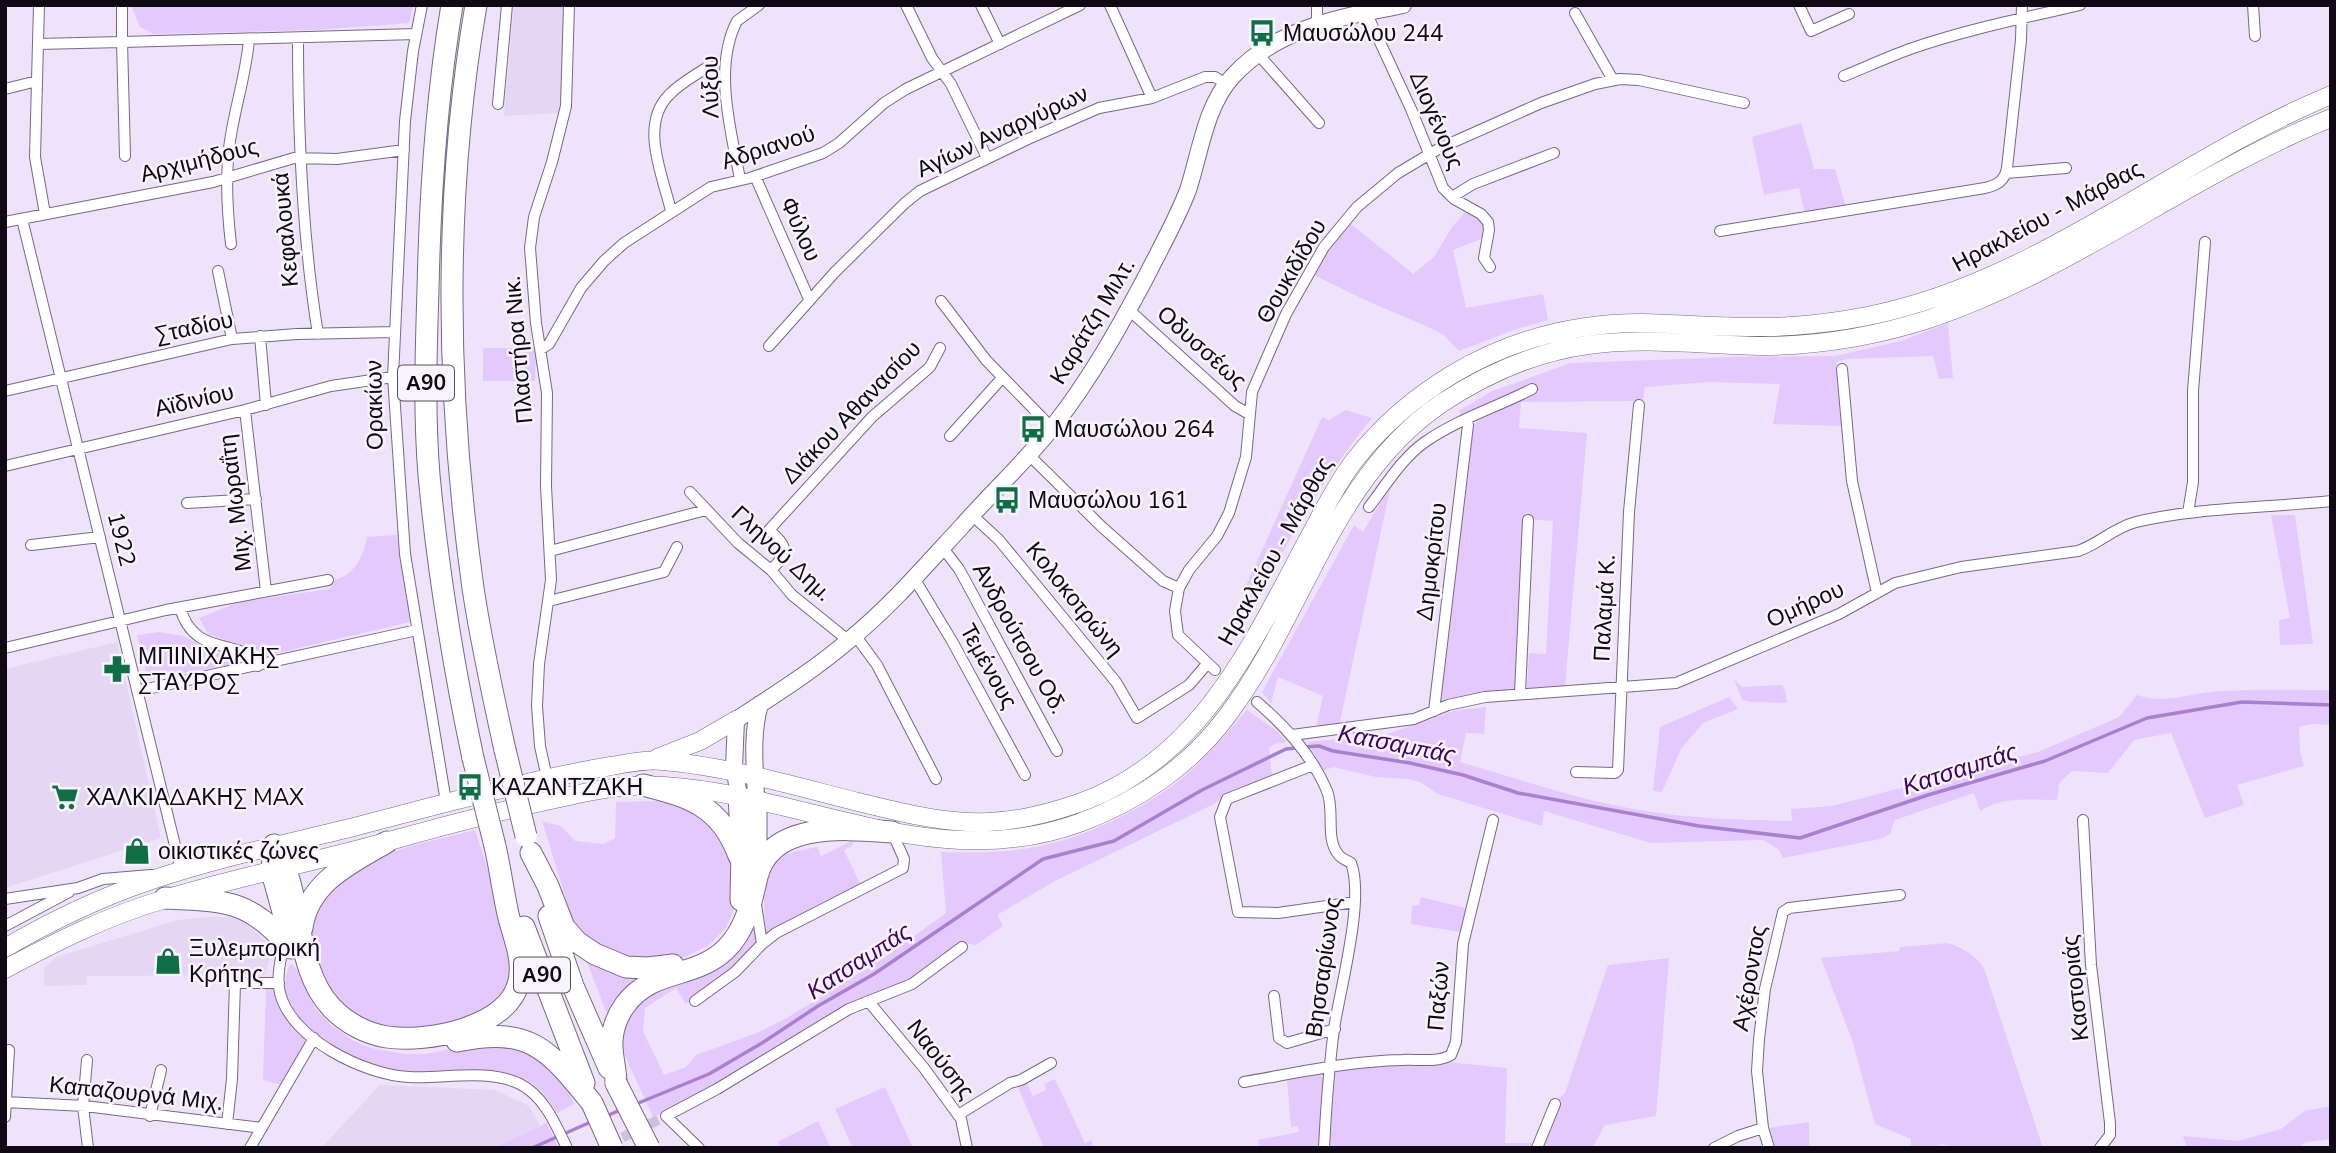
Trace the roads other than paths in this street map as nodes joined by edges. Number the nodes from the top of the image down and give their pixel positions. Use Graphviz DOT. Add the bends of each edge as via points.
graph roads {
  1 [pos="39,5"];
  2 [pos="122,5"];
  3 [pos="422,5"];
  4 [pos="452,5"];
  5 [pos="476,5"];
  6 [pos="507,5"];
  7 [pos="569,5"];
  8 [pos="759,5"];
  9 [pos="906,5"];
  10 [pos="981,5"];
  11 [pos="1080,5"];
  12 [pos="1110,5"];
  13 [pos="1317,5"];
  14 [pos="1403,5"];
  15 [pos="1799,5"];
  16 [pos="2022,5"];
  17 [pos="2080,5"];
  18 [pos="2253,5"];
  19 [pos="1366,12"];
  20 [pos="1575,13"];
  21 [pos="1849,15"];
  22 [pos="2022,19"];
  23 [pos="1317,24"];
  24 [pos="416,34"];
  25 [pos="2255,36"];
  26 [pos="298,38"];
  27 [pos="249,40"];
  28 [pos="122,42"];
  29 [pos="38,44"];
  30 [pos="1000,44"];
  31 [pos="1258,54"];
  32 [pos="709,66"];
  33 [pos="942,72"];
  34 [pos="1844,76"];
  35 [pos="1613,80"];
  36 [pos="37,81"];
  37 [pos="1226,84"];
  38 [pos="5,89"];
  39 [pos="2331,95"];
  40 [pos="1152,99"];
  41 [pos="1744,103"];
  42 [pos="498,104"];
  43 [pos="2331,118"];
  44 [pos="1318,123"];
  45 [pos="404,150"];
  46 [pos="1554,153"];
  47 [pos="1429,154"];
  48 [pos="125,156"];
  49 [pos="300,158"];
  50 [pos="987,158"];
  51 [pos="2066,168"];
  52 [pos="2006,173"];
  53 [pos="755,176"];
  54 [pos="228,178"];
  55 [pos="740,179"];
  56 [pos="1452,197"];
  57 [pos="671,211"];
  58 [pos="45,214"];
  59 [pos="22,219"];
  60 [pos="5,222"];
  61 [pos="1720,231"];
  62 [pos="2205,242"];
  63 [pos="231,244"];
  64 [pos="1490,267"];
  65 [pos="218,271"];
  66 [pos="809,299"];
  67 [pos="940,301"];
  68 [pos="1128,309"];
  69 [pos="395,332"];
  70 [pos="318,334"];
  71 [pos="260,335"];
  72 [pos="232,339"];
  73 [pos="769,346"];
  74 [pos="940,348"];
  75 [pos="541,349"];
  76 [pos="1842,369"];
  77 [pos="60,377"];
  78 [pos="393,377"];
  79 [pos="1002,378"];
  80 [pos="1532,389"];
  81 [pos="5,391"];
  82 [pos="266,405"];
  83 [pos="1639,405"];
  84 [pos="245,410"];
  85 [pos="1249,414"];
  86 [pos="1466,419"];
  87 [pos="1052,428"];
  88 [pos="950,436"];
  89 [pos="78,449"];
  90 [pos="1029,455"];
  91 [pos="5,466"];
  92 [pos="690,492"];
  93 [pos="256,499"];
  94 [pos="2331,501"];
  95 [pos="187,503"];
  96 [pos="1369,508"];
  97 [pos="706,510"];
  98 [pos="2188,513"];
  99 [pos="972,514"];
  100 [pos="1528,520"];
  101 [pos="100,537"];
  102 [pos="31,545"];
  103 [pos="677,547"];
  104 [pos="942,547"];
  105 [pos="550,551"];
  106 [pos="771,570"];
  107 [pos="914,578"];
  108 [pos="328,580"];
  109 [pos="1179,587"];
  110 [pos="266,591"];
  111 [pos="1877,593"];
  112 [pos="550,601"];
  113 [pos="180,608"];
  114 [pos="121,620"];
  115 [pos="417,630"];
  116 [pos="852,638"];
  117 [pos="5,648"];
  118 [pos="258,666"];
  119 [pos="1621,687"];
  120 [pos="138,691"];
  121 [pos="1520,693"];
  122 [pos="1257,702"];
  123 [pos="760,704"];
  124 [pos="1434,711"];
  125 [pos="1137,718"];
  126 [pos="736,720"];
  127 [pos="1294,738"];
  128 [pos="1058,751"];
  129 [pos="650,760"];
  130 [pos="1311,762"];
  131 [pos="734,771"];
  132 [pos="1576,772"];
  133 [pos="1025,775"];
  134 [pos="755,776"];
  135 [pos="547,778"];
  136 [pos="936,779"];
  137 [pos="643,785"];
  138 [pos="748,798"];
  139 [pos="446,802"];
  140 [pos="1493,820"];
  141 [pos="2083,820"];
  142 [pos="892,832"];
  143 [pos="387,842"];
  144 [pos="529,844"];
  145 [pos="274,845"];
  146 [pos="495,846"];
  147 [pos="279,870"];
  148 [pos="176,872"];
  149 [pos="751,881"];
  150 [pos="78,888"];
  151 [pos="1900,895"];
  152 [pos="165,898"];
  153 [pos="5,899"];
  154 [pos="1355,902"];
  155 [pos="17,920"];
  156 [pos="5,926"];
  157 [pos="294,942"];
  158 [pos="762,944"];
  159 [pos="962,947"];
  160 [pos="5,948"];
  161 [pos="5,969"];
  162 [pos="279,983"];
  163 [pos="1274,996"];
  164 [pos="695,1001"];
  165 [pos="869,1002"];
  166 [pos="1335,1029"];
  167 [pos="314,1038"];
  168 [pos="9,1050"];
  169 [pos="87,1060"];
  170 [pos="1051,1063"];
  171 [pos="1330,1067"];
  172 [pos="161,1070"];
  173 [pos="616,1083"];
  174 [pos="1244,1083"];
  175 [pos="6,1102"];
  176 [pos="592,1103"];
  177 [pos="1555,1104"];
  178 [pos="83,1106"];
  179 [pos="958,1115"];
  180 [pos="150,1116"];
  181 [pos="5,1117"];
  182 [pos="227,1124"];
  183 [pos="262,1128"];
  184 [pos="1763,1128"];
  185 [pos="89,1148"];
  186 [pos="250,1148"];
  187 [pos="567,1148"];
  188 [pos="612,1148"];
  189 [pos="649,1148"];
  190 [pos="699,1148"];
  191 [pos="967,1148"];
  192 [pos="1324,1148"];
  193 [pos="1537,1148"];
  194 [pos="1714,1148"];
  195 [pos="1769,1148"];
  196 [pos="2100,1148"];
  1 -- 29 [label="street"];
  2 -- 28 [label="street"];
  3 -- 24 [label="street, Ορακίων"];
  4 -- 146 [label="highway, Α90, bridge" via="430,208 429,472 448,632"];
  5 -- 144 [label="highway, Α90, bridge" via="457,155 453,387 473,590"];
  6 -- 42 [label="street"];
  7 -- 75 [label="street, Πλαστήρα Νικ." via="566,106 531,235"];
  8 -- 55 [label="street, Λύξου" via="734,25 726,62"];
  9 -- 33 [label="street"];
  10 -- 30 [label="street"];
  11 -- 30 [label="street, Αδριανού"];
  12 -- 40 [label="street"];
  13 -- 23 [label="street"];
  14 -- 19 [label="street, Καράτζη Μιλτ."];
  15 -- 21 [label="street" via="1811,31"];
  16 -- 22 [label="street"];
  17 -- 22 [label="street"];
  18 -- 25 [label="street"];
  19 -- 23 [label="street, Καράτζη Μιλτ."];
  19 -- 47 [label="street, Διογένους"];
  20 -- 35 [label="street"];
  22 -- 34 [label="street" via="1912,49"];
  22 -- 52 [label="street"];
  23 -- 31 [label="street, Καράτζη Μιλτ."];
  24 -- 26 [label="street"];
  24 -- 45 [label="street, Ορακίων"];
  26 -- 27 [label="street"];
  26 -- 49 [label="street, Κεφαλουκά"];
  27 -- 28 [label="street"];
  27 -- 54 [label="street" via="230,137"];
  28 -- 29 [label="street"];
  28 -- 48 [label="street"];
  29 -- 36 [label="street"];
  30 -- 33 [label="street, Αδριανού"];
  31 -- 37 [label="street, Καράτζη Μιλτ."];
  31 -- 44 [label="street"];
  32 -- 57 [label="street" via="668,95 655,119 655,145"];
  33 -- 50 [label="street"];
  33 -- 53 [label="street, Αδριανού" via="891,99 833,148"];
  35 -- 41 [label="street, Θουκιδίδου" via="1648,81"];
  35 -- 47 [label="street, Θουκιδίδου" via="1541,103"];
  36 -- 38 [label="street"];
  36 -- 58 [label="street" via="35,164"];
  37 -- 40 [label="street, Αγίων Αναργύρων" via="1205,77"];
  37 -- 68 [label="street, Καράτζη Μιλτ." via="1180,210"];
  39 -- 134 [label="main road, Ηρακλείου - Μάρθας" via="1958,291 1823,324 1588,327 1518,343 1481,358 1413,402 1366,447 1336,489 1218,697 1159,758 1100,794 1031,816 969,822 887,809"];
  40 -- 50 [label="street, Αγίων Αναργύρων" via="1099,108"];
  43 -- 142 [label="main road, Ηρακλείου - Μάρθας" via="2179,192 2060,261 1973,302 1891,330 1769,346 1584,345 1497,372 1432,410 1375,466 1346,506 1236,705 1172,772 1112,809 1038,835 966,842"];
  45 -- 49 [label="street, Αρχιμήδους" via="337,159"];
  45 -- 69 [label="street, Ορακίων"];
  46 -- 56 [label="street" via="1473,184"];
  47 -- 56 [label="street, Διογένους" via="1443,188"];
  47 -- 85 [label="street, Θουκιδίδου" via="1364,200 1324,247 1268,354 1252,392"];
  49 -- 54 [label="street, Αρχιμήδους"];
  49 -- 70 [label="street, Κεφαλουκά" via="305,247"];
  50 -- 66 [label="street, Αγίων Αναργύρων" via="916,194"];
  51 -- 52 [label="street"];
  52 -- 61 [label="street" via="1999,183 1986,188"];
  53 -- 55 [label="street, Αδριανού"];
  53 -- 66 [label="street, Φύλου"];
  54 -- 58 [label="street, Αρχιμήδους"];
  54 -- 63 [label="street"];
  55 -- 57 [label="street, Αδριανού" via="707,189"];
  56 -- 64 [label="street, Διογένους" via="1488,222 1484,258"];
  57 -- 75 [label="street, Αδριανού" via="618,248 597,269 549,344"];
  58 -- 59 [label="street, Αρχιμήδους"];
  59 -- 60 [label="street, Αρχιμήδους"];
  59 -- 77 [label="street, 1922"];
  62 -- 98 [label="street"];
  65 -- 72 [label="street"];
  66 -- 73 [label="street, Αγίων Αναργύρων"];
  67 -- 79 [label="street"];
  68 -- 85 [label="street, Οδυσσέως"];
  68 -- 87 [label="street, Καράτζη Μιλτ."];
  69 -- 70 [label="street, Σταδίου"];
  69 -- 78 [label="street, Ορακίων"];
  70 -- 71 [label="street, Σταδίου"];
  71 -- 72 [label="street, Σταδίου"];
  71 -- 82 [label="street"];
  72 -- 77 [label="street, Σταδίου"];
  74 -- 106 [label="street, Διάκου Αθανασίου" via="925,372 872,417 769,530 782,541 785,551"];
  75 -- 105 [label="street, Πλαστήρα Νικ." via="547,393"];
  76 -- 111 [label="street" via="1852,481"];
  77 -- 81 [label="street, Σταδίου"];
  77 -- 89 [label="street, 1922"];
  78 -- 82 [label="street, Αϊδινίου" via="331,386"];
  78 -- 115 [label="street, Ορακίων" via="402,531"];
  79 -- 87 [label="street"];
  79 -- 88 [label="street"];
  80 -- 86 [label="street"];
  82 -- 84 [label="street, Αϊδινίου"];
  83 -- 119 [label="street, Παλαμά Κ."];
  84 -- 89 [label="street, Αϊδινίου"];
  84 -- 93 [label="street, Μιχ. Μωραΐτη"];
  85 -- 109 [label="street, Θουκιδίδου" via="1246,457 1229,513"];
  86 -- 96 [label="street" via="1423,443"];
  86 -- 124 [label="street, Δημοκρίτου"];
  87 -- 90 [label="street, Καράτζη Μιλτ."];
  89 -- 91 [label="street, Αϊδινίου"];
  89 -- 101 [label="street, 1922"];
  90 -- 99 [label="street, Καράτζη Μιλτ."];
  90 -- 109 [label="street" via="1163,581"];
  92 -- 97 [label="street, Γληνού Δημ."];
  93 -- 95 [label="street"];
  93 -- 110 [label="street, Μιχ. Μωραΐτη"];
  94 -- 98 [label="street, Ομήρου"];
  97 -- 105 [label="street"];
  97 -- 106 [label="street, Γληνού Δημ."];
  98 -- 111 [label="street, Ομήρου" via="2128,525 2078,551 1961,567 1895,583"];
  99 -- 104 [label="street, Καράτζη Μιλτ."];
  99 -- 125 [label="street, Κολοκοτρώνη" via="999,540 1116,682"];
  100 -- 121 [label="street"];
  101 -- 102 [label="street"];
  101 -- 114 [label="street, 1922"];
  103 -- 112 [label="street" via="664,572"];
  104 -- 107 [label="street, Καράτζη Μιλτ."];
  104 -- 128 [label="street, Ανδρούτσου Οδ." via="959,569"];
  105 -- 112 [label="street, Πλαστήρα Νικ."];
  106 -- 116 [label="street, Γληνού Δημ." via="792,595"];
  107 -- 116 [label="street, Καράτζη Μιλτ."];
  107 -- 133 [label="street, Τεμένους"];
  108 -- 110 [label="street"];
  109 -- 125 [label="street, Θουκιδίδου" via="1177,630 1184,643 1211,667"];
  110 -- 113 [label="street"];
  111 -- 119 [label="street, Ομήρου" via="1683,681"];
  112 -- 135 [label="street, Πλαστήρα Νικ." via="537,706"];
  113 -- 114 [label="street"];
  113 -- 118 [label="street" via="199,638 247,655"];
  114 -- 117 [label="street"];
  114 -- 120 [label="street, 1922"];
  115 -- 118 [label="street"];
  115 -- 139 [label="street, Ορακίων"];
  116 -- 123 [label="street, Καράτζη Μιλτ."];
  116 -- 136 [label="street, Γληνού Δημ." via="877,665"];
  118 -- 120 [label="street"];
  119 -- 121 [label="street, Ομήρου"];
  119 -- 132 [label="street, Παλαμά Κ." via="1617,772"];
  120 -- 148 [label="street, 1922"];
  121 -- 124 [label="street, Ομήρου"];
  122 -- 127 [label="street, Βησσαρίωνος"];
  123 -- 126 [label="street, Καράτζη Μιλτ."];
  123 -- 134 [label="street" via="755,722"];
  124 -- 127 [label="street, Ομήρου" via="1415,719"];
  126 -- 129 [label="main road" via="700,741"];
  126 -- 131 [label="street"];
  127 -- 130 [label="street, Βησσαρίωνος"];
  129 -- 131 [label="main road, Ηρακλείου - Μάρθας"];
  129 -- 135 [label="main road"];
  130 -- 154 [label="street, Βησσαρίωνος" via="1331,802 1334,847 1353,867"];
  130 -- 154 [label="street" via="1227,799 1221,810 1238,912 1279,913"];
  131 -- 134 [label="main road, Ηρακλείου - Μάρθας"];
  131 -- 138 [label="street"];
  134 -- 138 [label="street"];
  135 -- 139 [label="main road"];
  137 -- 138 [label="main road, Ηρακλείου - Μάρθας"];
  137 -- 143 [label="main road, Ηρακλείου - Μάρθας" via="587,791"];
  137 -- 149 [label="highway" via="690,798 712,812 732,839"];
  138 -- 142 [label="main road, Ηρακλείου - Μάρθας"];
  138 -- 149 [label="highway"];
  139 -- 145 [label="main road"];
  140 -- 171 [label="street, Παξών" via="1463,944 1453,1053 1441,1059"];
  141 -- 196 [label="street, Καστοριάς" via="2091,965 2111,1131"];
  142 -- 149 [label="highway" via="832,829 799,835 767,854"];
  142 -- 158 [label="street" via="904,859 903,868"];
  143 -- 147 [label="main road, Ηρακλείου - Μάρθας"];
  143 -- 157 [label="highway" via="318,890"];
  144 -- 149 [label="highway" via="571,937 607,960 636,968 683,963 715,948 729,933"];
  144 -- 173 [label="highway, Α90" via="562,957"];
  145 -- 147 [label="highway"];
  145 -- 148 [label="main road"];
  146 -- 157 [label="highway" via="520,974 513,997 481,1022 416,1038 364,1031 331,1007"];
  146 -- 176 [label="highway, Α90"];
  147 -- 152 [label="main road, Ηρακλείου - Μάρθας"];
  147 -- 157 [label="highway" via="275,891"];
  148 -- 150 [label="street" via="103,879"];
  148 -- 160 [label="main road" via="87,905"];
  149 -- 158 [label="street"];
  149 -- 173 [label="highway" via="740,931 718,956 647,984 624,1006 612,1042"];
  150 -- 153 [label="street"];
  150 -- 155 [label="street"];
  151 -- 184 [label="street, Αχέροντος" via="1783,912 1765,989 1756,1071"];
  152 -- 157 [label="highway" via="241,906"];
  152 -- 161 [label="main road, Ηρακλείου - Μάρθας" via="87,928"];
  153 -- 155 [label="street"];
  154 -- 166 [label="street, Βησσαρίωνος"];
  155 -- 156 [label="street"];
  157 -- 162 [label="street"];
  157 -- 176 [label="highway" via="308,986 323,1009 360,1037 414,1048 483,1037 538,1046 562,1066"];
  158 -- 164 [label="street" via="735,972"];
  159 -- 165 [label="street" via="912,984"];
  162 -- 167 [label="street" via="291,1016"];
  162 -- 182 [label="street" via="235,983"];
  163 -- 166 [label="street" via="1283,1042"];
  165 -- 179 [label="street, Ναούσης"];
  165 -- 190 [label="street" via="849,1009 666,1116"];
  166 -- 171 [label="street, Βησσαρίωνος"];
  167 -- 183 [label="street"];
  167 -- 187 [label="street" via="355,1064 391,1075 486,1076 516,1082 539,1099"];
  168 -- 175 [label="street"];
  169 -- 178 [label="street"];
  170 -- 179 [label="street"];
  171 -- 174 [label="street"];
  171 -- 192 [label="street, Βησσαρίωνος"];
  172 -- 180 [label="street"];
  173 -- 189 [label="highway, Α90, bridge"];
  175 -- 178 [label="street, Καπαζουρνά Μιχ."];
  175 -- 181 [label="street"];
  176 -- 188 [label="highway, Α90, bridge"];
  177 -- 193 [label="street"];
  178 -- 180 [label="street, Καπαζουρνά Μιχ."];
  178 -- 185 [label="street"];
  179 -- 191 [label="street, Ναούσης"];
  180 -- 182 [label="street, Καπαζουρνά Μιχ."];
  182 -- 183 [label="street, Καπαζουρνά Μιχ."];
  183 -- 186 [label="street"];
  184 -- 194 [label="street"];
  184 -- 195 [label="street"];
}
